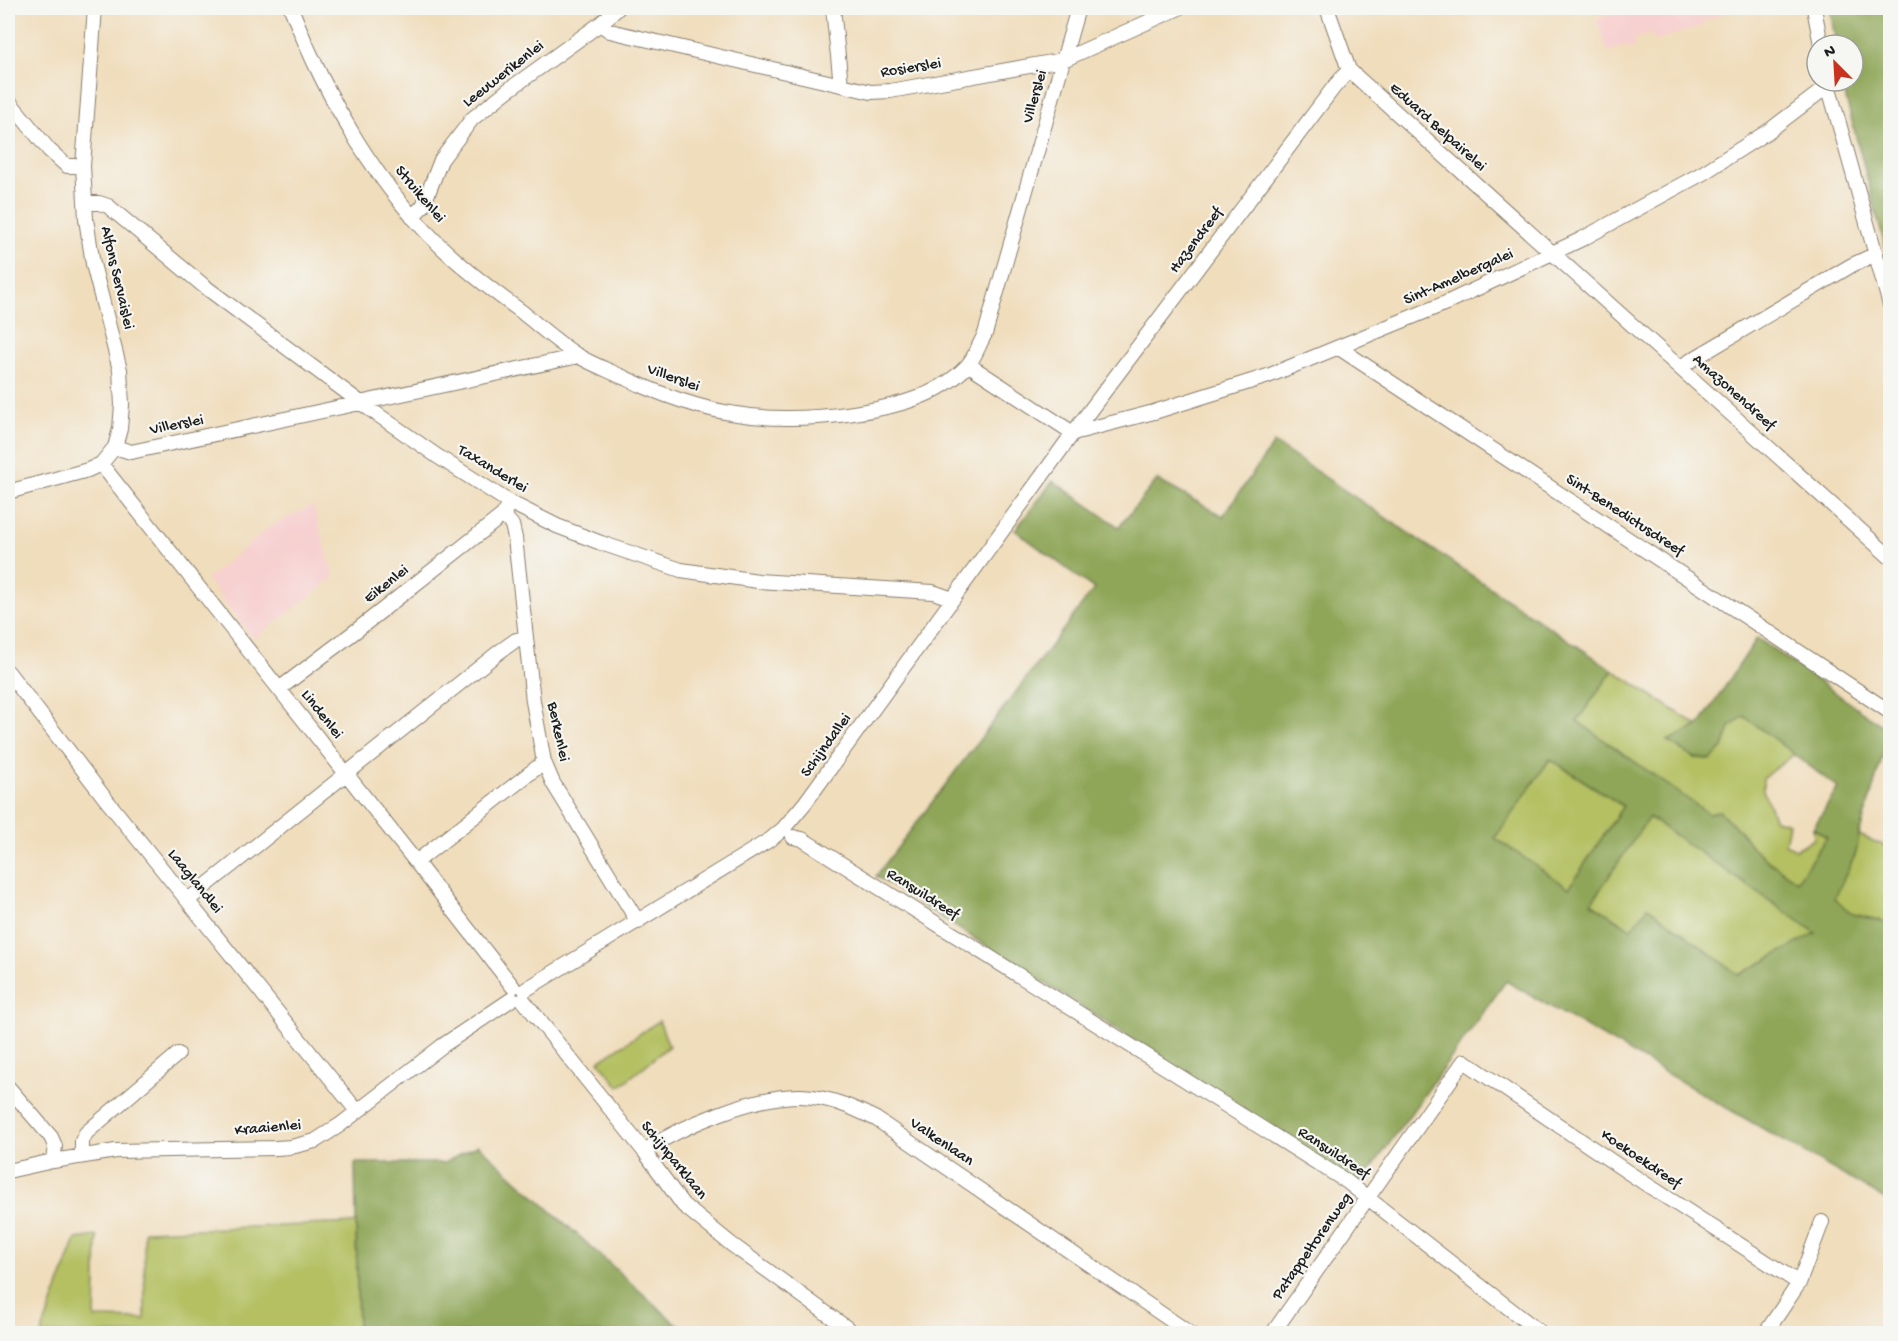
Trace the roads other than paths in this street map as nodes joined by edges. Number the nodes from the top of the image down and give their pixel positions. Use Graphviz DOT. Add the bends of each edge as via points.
graph roads {
  1 [pos="95,8"];
  2 [pos="291,8"];
  3 [pos="618,8"];
  4 [pos="833,8"];
  5 [pos="1078,8"];
  6 [pos="1179,8"];
  7 [pos="1327,8"];
  8 [pos="1814,8"];
  9 [pos="600,24"];
  10 [pos="1819,33"];
  11 [pos="1063,60"];
  12 [pos="1349,70"];
  13 [pos="841,85"];
  14 [pos="1819,93"];
  15 [pos="1830,93"];
  16 [pos="8,100"];
  17 [pos="83,166"];
  18 [pos="85,204"];
  19 [pos="412,217"];
  20 [pos="1553,254"];
  21 [pos="1876,254"];
  22 [pos="1890,305"];
  23 [pos="1338,348"];
  24 [pos="579,356"];
  25 [pos="969,365"];
  26 [pos="1680,367"];
  27 [pos="361,403"];
  28 [pos="1073,434"];
  29 [pos="115,447"];
  30 [pos="101,464"];
  31 [pos="8,492"];
  32 [pos="522,508"];
  33 [pos="508,514"];
  34 [pos="1890,557"];
  35 [pos="953,599"];
  36 [pos="526,638"];
  37 [pos="8,672"];
  38 [pos="279,689"];
  39 [pos="1890,712"];
  40 [pos="544,762"];
  41 [pos="346,774"];
  42 [pos="788,833"];
  43 [pos="416,862"];
  44 [pos="188,900"];
  45 [pos="638,922"];
  46 [pos="518,994"];
  47 [pos="178,1054"];
  48 [pos="1464,1061"];
  49 [pos="8,1087"];
  50 [pos="357,1112"];
  51 [pos="644,1151"];
  52 [pos="82,1156"];
  53 [pos="53,1161"];
  54 [pos="8,1171"];
  55 [pos="1368,1197"];
  56 [pos="1822,1222"];
  57 [pos="1799,1282"];
  58 [pos="855,1334"];
  59 [pos="1191,1334"];
  60 [pos="1272,1334"];
  61 [pos="1542,1334"];
  62 [pos="1765,1334"];
  1 -- 17 [label="street, Alfons Servaislei"];
  2 -- 19 [label="street, Struikenlei" via="350,130"];
  3 -- 9 [label="street, Leeuwerikenlei"];
  4 -- 13 [label="street"];
  5 -- 11 [label="street, Villerslei"];
  6 -- 11 [label="street, Rosierslei"];
  7 -- 12 [label="street, Eduard Belpairelei"];
  8 -- 10 [label="street"];
  9 -- 13 [label="street, Rosierslei" via="610,31"];
  9 -- 19 [label="street, Leeuwerikenlei" via="472,119 441,160 423,206"];
  11 -- 13 [label="street, Rosierslei" via="890,91 871,92"];
  11 -- 25 [label="street, Villerslei" via="985,334"];
  12 -- 20 [label="street, Eduard Belpairelei"];
  12 -- 28 [label="street, Hazendreef"];
  14 -- 20 [label="street, Sint-Amelbergalei" via="1703,173"];
  15 -- 21 [label="street"];
  16 -- 17 [label="street" via="67,166"];
  17 -- 18 [label="street, Alfons Servaislei"];
  18 -- 27 [label="street, Taxanderlei" via="99,202 108,206 204,286"];
  18 -- 29 [label="street, Alfons Servaislei" via="93,264 121,380 120,429"];
  19 -- 24 [label="street, Struikenlei" via="449,255"];
  20 -- 23 [label="street, Sint-Amelbergalei"];
  20 -- 26 [label="street, Amazonendreef"];
  21 -- 22 [label="street"];
  21 -- 26 [label="street"];
  23 -- 28 [label="street, Sint-Amelbergalei" via="1268,376"];
  23 -- 39 [label="street, Sint-Benedictusdreef"];
  24 -- 25 [label="street, Villerslei" via="676,400 758,418 814,418 912,401 947,383"];
  24 -- 27 [label="street, Villerslei"];
  25 -- 28 [label="street"];
  26 -- 34 [label="street, Amazonendreef"];
  27 -- 29 [label="street, Villerslei" via="131,452"];
  27 -- 33 [label="street, Taxanderlei" via="437,456"];
  28 -- 35 [label="street, Schijndallei"];
  29 -- 30 [label="street"];
  30 -- 31 [label="street"];
  30 -- 38 [label="street, Lindenlei"];
  32 -- 33 [label="street, Taxanderlei"];
  32 -- 33 [label="street"];
  32 -- 35 [label="street, Taxanderlei" via="557,526 681,570 758,581 933,592"];
  33 -- 36 [label="street, Berkenlei"];
  33 -- 38 [label="street, Eikenlei"];
  35 -- 42 [label="street, Schijndallei" via="805,803"];
  36 -- 40 [label="street, Berkenlei"];
  36 -- 41 [label="street" via="500,652"];
  37 -- 44 [label="street, Laaglandlei"];
  38 -- 41 [label="street, Lindenlei"];
  40 -- 43 [label="street"];
  40 -- 45 [label="street, Berkenlei" via="559,794"];
  41 -- 43 [label="street, Lindenlei"];
  41 -- 44 [label="street"];
  42 -- 45 [label="street, Schijndallei"];
  42 -- 55 [label="street, Ransuildreef"];
  43 -- 46 [label="street, Lindenlei"];
  44 -- 50 [label="street, Laaglandlei"];
  45 -- 46 [label="street, Schijndallei"];
  46 -- 50 [label="street, Kraaienlei"];
  46 -- 51 [label="street, Schijnparklaan"];
  47 -- 52 [label="street" via="86,1133 81,1141"];
  48 -- 55 [label="street, Patappeltorenweg"];
  48 -- 57 [label="street, Koekoekdreef"];
  49 -- 53 [label="street" via="51,1137 56,1146"];
  50 -- 52 [label="street, Kraaienlei" via="315,1141 291,1148 116,1151"];
  51 -- 58 [label="street, Schijnparklaan" via="683,1204"];
  51 -- 59 [label="street, Valkenlaan" via="666,1136 765,1100 801,1096 841,1102 876,1119"];
  52 -- 53 [label="street, Kraaienlei"];
  53 -- 54 [label="street, Kraaienlei"];
  55 -- 60 [label="street, Patappeltorenweg"];
  55 -- 61 [label="street, Ransuildreef"];
  56 -- 57 [label="street"];
  57 -- 62 [label="street"];
}
